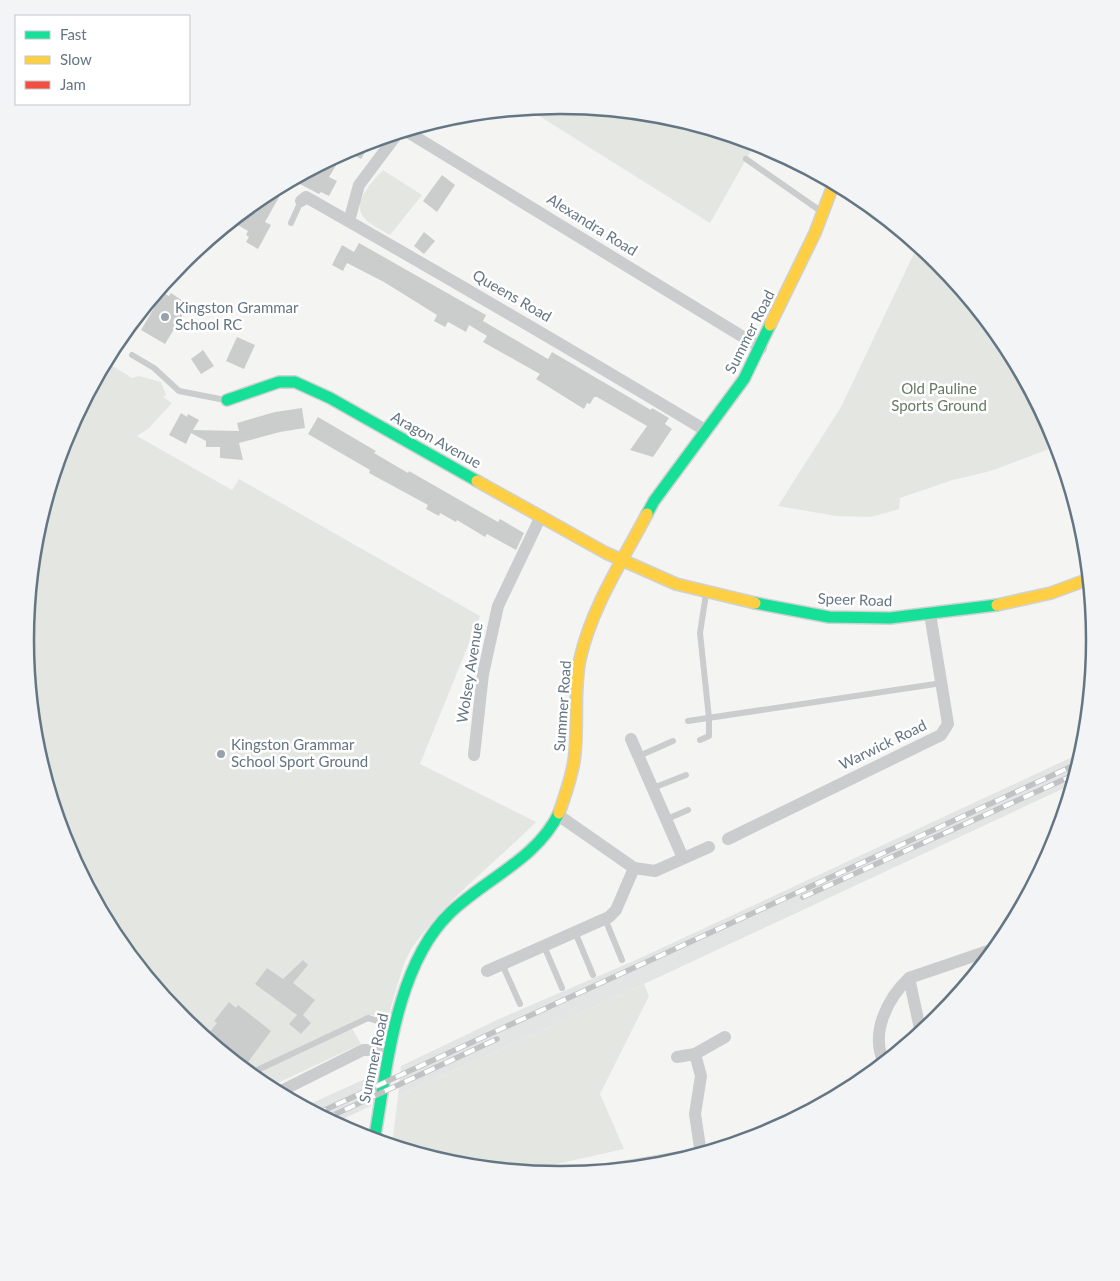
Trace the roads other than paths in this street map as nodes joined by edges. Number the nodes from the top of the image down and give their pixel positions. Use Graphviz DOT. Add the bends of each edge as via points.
graph roads {
  1 [pos="413,135"];
  2 [pos="391,142"];
  3 [pos="746,159"];
  4 [pos="831,190"];
  5 [pos="301,201"];
  6 [pos="823,213"];
  7 [pos="349,221"];
  8 [pos="291,223"];
  9 [pos="761,348"];
  10 [pos="132,355"];
  11 [pos="226,400"];
  12 [pos="705,430"];
  13 [pos="540,516"];
  14 [pos="623,560"];
  15 [pos="1083,581"];
  16 [pos="706,593"];
  17 [pos="930,614"];
  18 [pos="942,684"];
  19 [pos="709,718"];
  20 [pos="688,721"];
  21 [pos="631,738"];
  22 [pos="700,740"];
  23 [pos="674,741"];
  24 [pos="474,755"];
  25 [pos="639,756"];
  26 [pos="686,774"];
  27 [pos="653,788"];
  28 [pos="688,810"];
  29 [pos="558,815"];
  30 [pos="667,819"];
  31 [pos="728,839"];
  32 [pos="709,847"];
  33 [pos="683,858"];
  34 [pos="634,868"];
  35 [pos="605,919"];
  36 [pos="575,932"];
  37 [pos="544,946"];
  38 [pos="984,952"];
  39 [pos="622,960"];
  40 [pos="502,964"];
  41 [pos="486,971"];
  42 [pos="593,974"];
  43 [pos="909,978"];
  44 [pos="562,988"];
  45 [pos="520,1004"];
  46 [pos="919,1025"];
  47 [pos="396,1026"];
  48 [pos="724,1037"];
  49 [pos="390,1050"];
  50 [pos="694,1054"];
  51 [pos="882,1056"];
  52 [pos="677,1058"];
  53 [pos="257,1070"];
  54 [pos="285,1089"];
  55 [pos="375,1133"];
  56 [pos="699,1148"];
  1 -- 9 [label="street, Alexandra Road"];
  2 -- 7 [label="street" via="359,186"];
  3 -- 6 [label="lane"];
  4 -- 6 [label="main road, Summer Road"];
  5 -- 7 [label="street, Queens Road" via="306,197"];
  5 -- 8 [label="lane"];
  6 -- 9 [label="main road, Summer Road"];
  7 -- 12 [label="street, Queens Road" via="533,326"];
  9 -- 12 [label="main road, Summer Road" via="744,379"];
  10 -- 11 [label="lane" via="154,368 179,391"];
  11 -- 13 [label="main road, Aragon Avenue" via="279,382 295,382 330,398"];
  12 -- 14 [label="main road, Summer Road" via="654,501"];
  13 -- 14 [label="main road, Aragon Avenue"];
  13 -- 24 [label="street, Wolsey Avenue" via="498,606 483,674"];
  14 -- 16 [label="main road, Speer Road" via="676,584"];
  14 -- 29 [label="main road, Summer Road" via="612,576 580,660 574,760"];
  15 -- 17 [label="main road, Speer Road" via="1013,603"];
  16 -- 17 [label="main road, Speer Road" via="829,616 890,618"];
  16 -- 19 [label="lane" via="700,633"];
  17 -- 18 [label="street, Warwick Road"];
  18 -- 19 [label="lane"];
  18 -- 31 [label="street, Warwick Road" via="948,724 941,735"];
  19 -- 20 [label="lane"];
  19 -- 22 [label="lane" via="709,736"];
  21 -- 25 [label="street"];
  23 -- 25 [label="lane"];
  25 -- 27 [label="street"];
  26 -- 27 [label="lane"];
  27 -- 30 [label="street"];
  28 -- 30 [label="lane"];
  29 -- 34 [label="street"];
  29 -- 47 [label="main road, Summer Road" via="516,863 464,900 437,929 416,962"];
  30 -- 33 [label="street"];
  32 -- 33 [label="street"];
  33 -- 34 [label="street" via="655,870"];
  34 -- 35 [label="street" via="616,910"];
  35 -- 36 [label="street"];
  35 -- 39 [label="lane"];
  36 -- 37 [label="street"];
  36 -- 42 [label="lane"];
  37 -- 40 [label="street"];
  37 -- 44 [label="lane"];
  38 -- 43 [label="street"];
  40 -- 41 [label="street"];
  40 -- 45 [label="lane"];
  43 -- 46 [label="street"];
  43 -- 51 [label="street" via="898,988 880,1025"];
  47 -- 49 [label="main road, Summer Road"];
  47 -- 53 [label="lane" via="368,1018"];
  48 -- 50 [label="street"];
  49 -- 54 [label="street" via="363,1050"];
  49 -- 55 [label="main road, Summer Road"];
  50 -- 52 [label="street"];
  50 -- 56 [label="street" via="701,1076 695,1114"];
}
